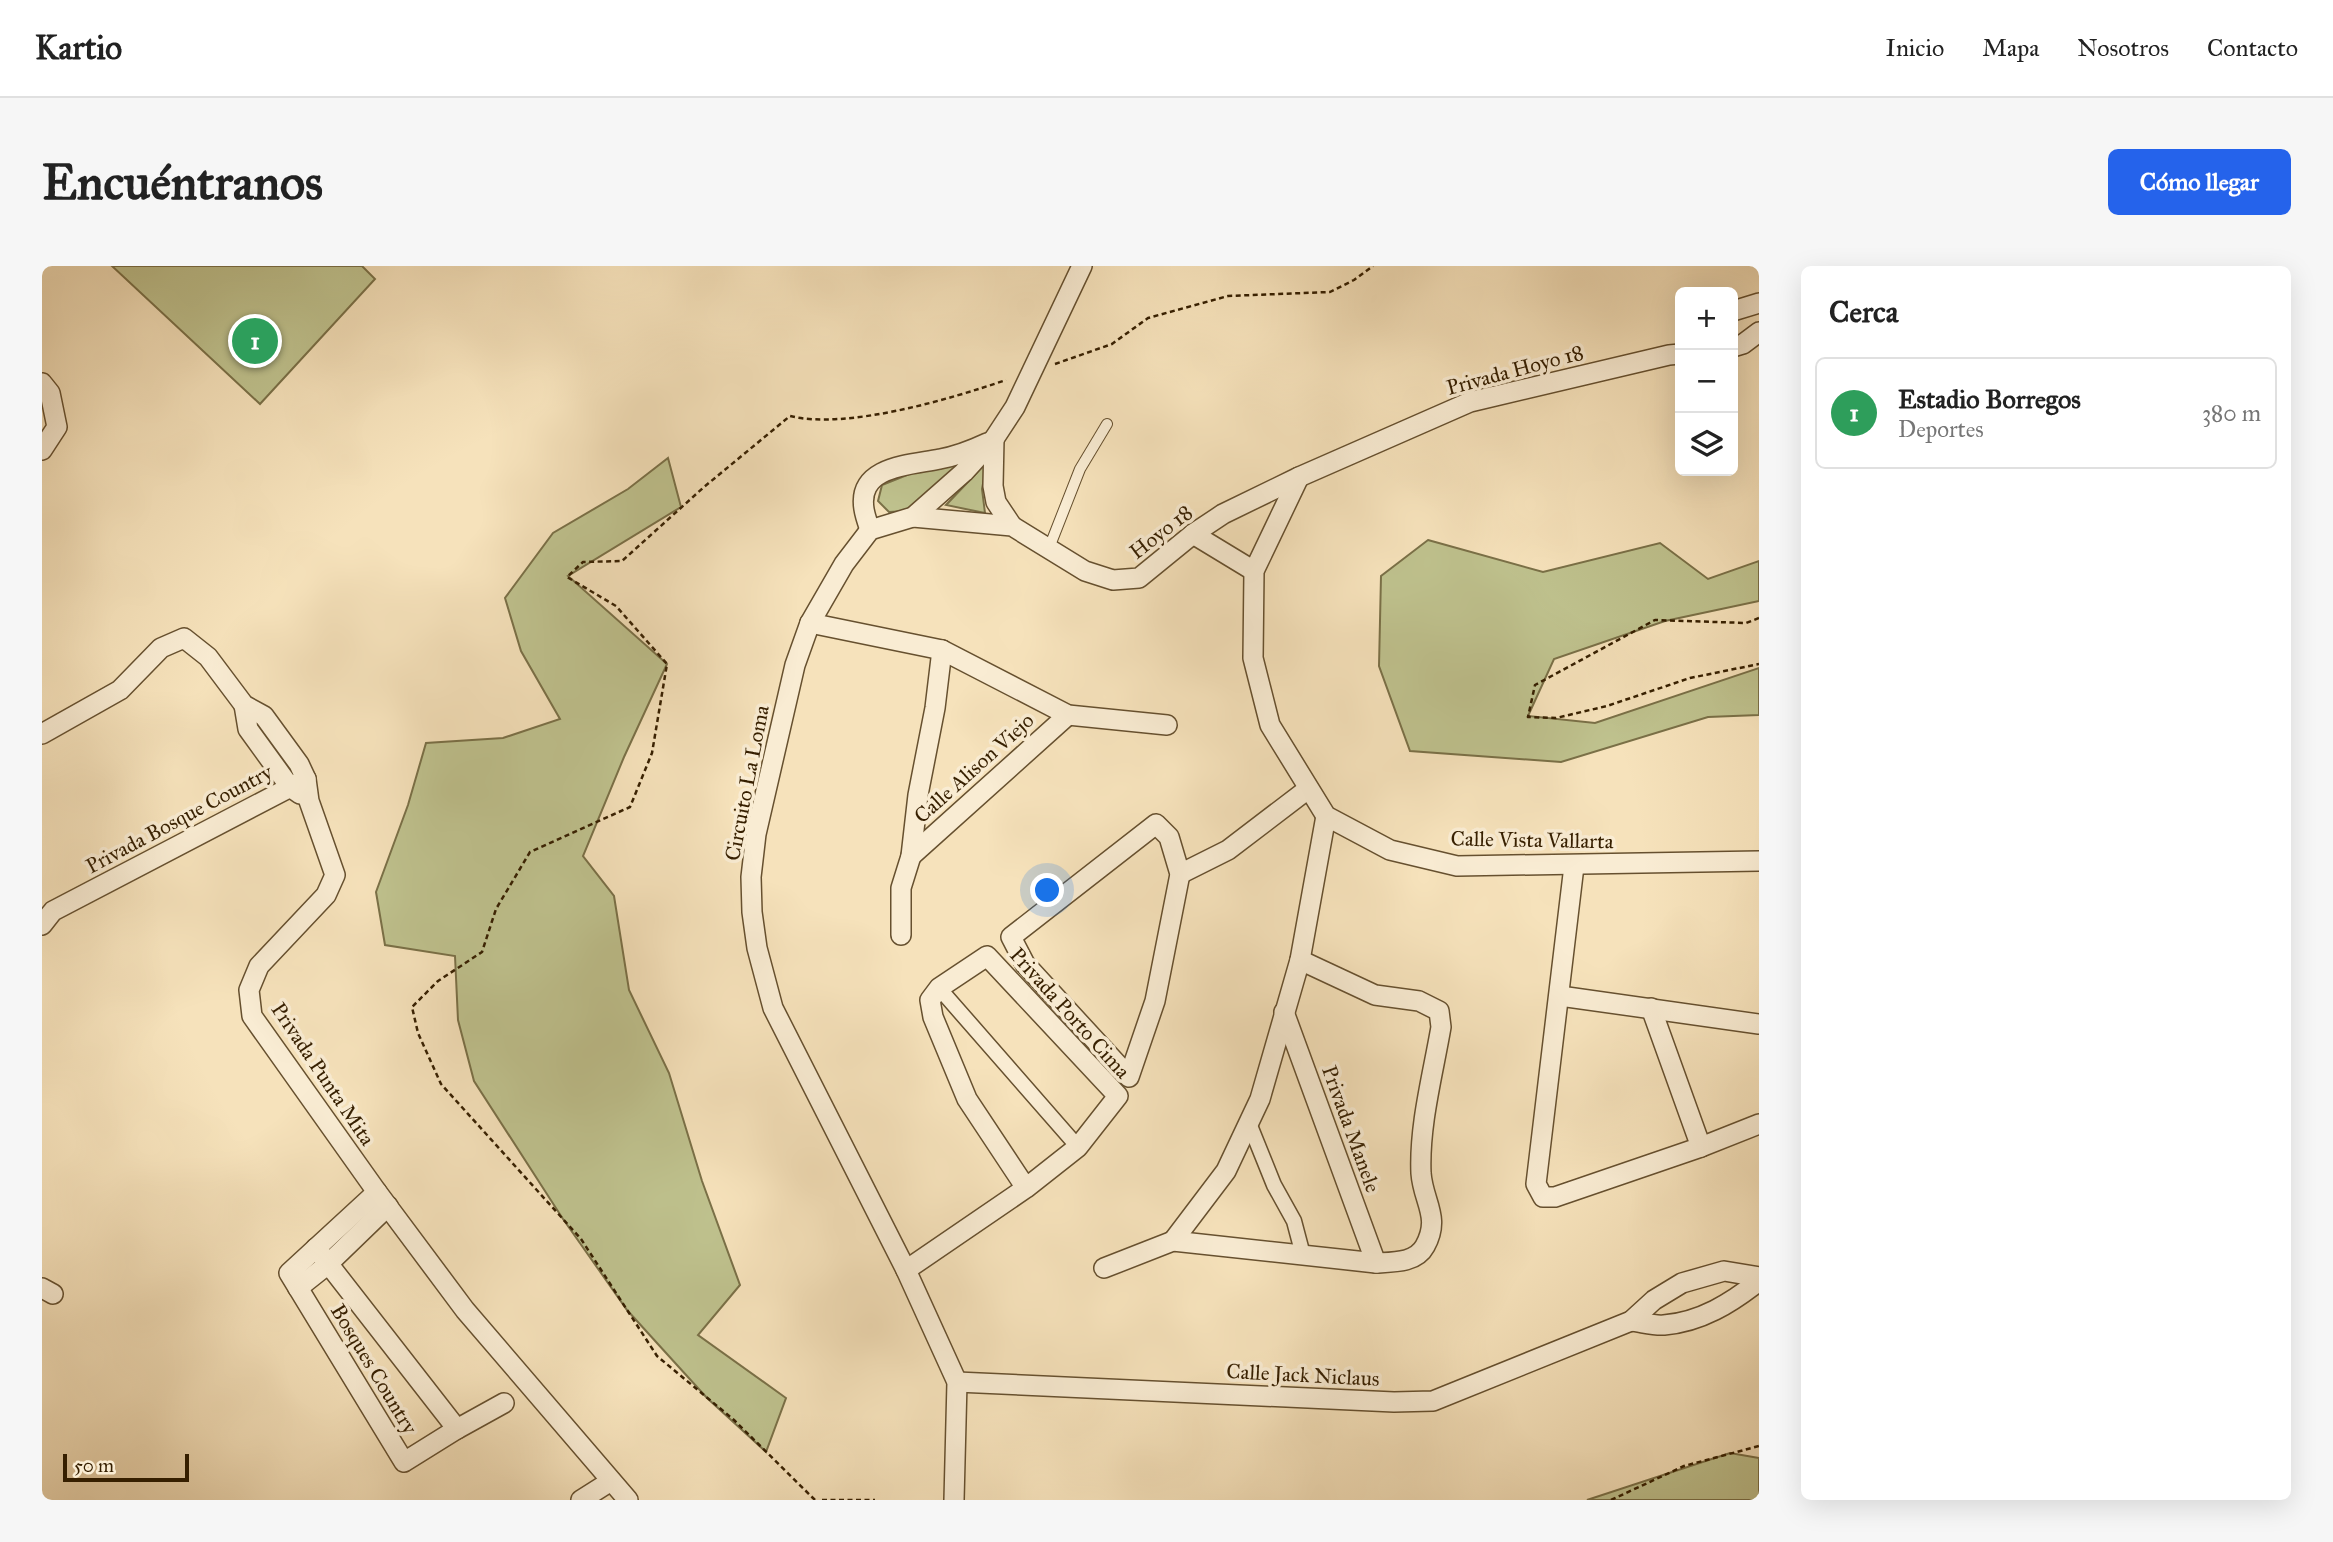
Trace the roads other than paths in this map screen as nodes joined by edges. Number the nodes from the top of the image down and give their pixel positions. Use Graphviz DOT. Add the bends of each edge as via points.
graph roads {
  1 [pos="1082,266"];
  2 [pos="1759,303"];
  3 [pos="1738,309"];
  4 [pos="1759,332"];
  5 [pos="1738,346"];
  6 [pos="1675,352"];
  7 [pos="42,383"];
  8 [pos="1107,424"];
  9 [pos="994,439"];
  10 [pos="42,450"];
  11 [pos="1299,477"];
  12 [pos="913,517"];
  13 [pos="1012,526"];
  14 [pos="870,530"];
  15 [pos="1193,534"];
  16 [pos="1049,548"];
  17 [pos="1254,571"];
  18 [pos="810,623"];
  19 [pos="942,650"];
  20 [pos="1068,715"];
  21 [pos="1167,725"];
  22 [pos="42,734"];
  23 [pos="298,783"];
  24 [pos="1308,789"];
  25 [pos="1326,817"];
  26 [pos="911,856"];
  27 [pos="1759,861"];
  28 [pos="1574,866"];
  29 [pos="1180,874"];
  30 [pos="42,925"];
  31 [pos="901,935"];
  32 [pos="1300,960"];
  33 [pos="940,988"];
  34 [pos="1560,996"];
  35 [pos="1651,1008"];
  36 [pos="1284,1012"];
  37 [pos="1759,1024"];
  38 [pos="1249,1123"];
  39 [pos="1759,1124"];
  40 [pos="1078,1147"];
  41 [pos="1701,1147"];
  42 [pos="1026,1188"];
  43 [pos="383,1199"];
  44 [pos="1172,1241"];
  45 [pos="316,1248"];
  46 [pos="1303,1255"];
  47 [pos="1376,1263"];
  48 [pos="327,1265"];
  49 [pos="1104,1268"];
  50 [pos="906,1270"];
  51 [pos="1759,1279"];
  52 [pos="293,1280"];
  53 [pos="1631,1321"];
  54 [pos="957,1382"];
  55 [pos="504,1403"];
  56 [pos="457,1429"];
  57 [pos="611,1481"];
  58 [pos="581,1500"];
  59 [pos="628,1500"];
  60 [pos="954,1500"];
  1 -- 9 [label="street" via="1015,407"];
  2 -- 3 [label="street"];
  4 -- 5 [label="street"];
  6 -- 11 [label="street, Privada Hoyo 18" via="1470,402"];
  7 -- 10 [label="street" via="50,393 57,427"];
  8 -- 16 [label="lane" via="1080,469"];
  9 -- 12 [label="street"];
  9 -- 13 [label="street" via="996,502"];
  9 -- 14 [label="street" via="968,452 884,471 865,494 863,508"];
  11 -- 15 [label="street, Hoyo 18" via="1223,513"];
  11 -- 17 [label="street, Calle Vista Vallarta"];
  12 -- 13 [label="street, Hoyo 18"];
  12 -- 14 [label="street"];
  13 -- 16 [label="street, Hoyo 18"];
  14 -- 18 [label="street, Circuito La Loma"];
  15 -- 16 [label="street, Hoyo 18" via="1139,578 1113,580 1085,571"];
  15 -- 17 [label="street"];
  17 -- 24 [label="street, Calle Vista Vallarta" via="1252,657 1270,725"];
  18 -- 19 [label="street, Calle Alison Viejo"];
  18 -- 50 [label="street, Circuito La Loma" via="795,665 755,834 751,877 757,948 773,1008"];
  19 -- 20 [label="street, Calle Alison Viejo"];
  19 -- 26 [label="street, Calle Alison Viejo"];
  20 -- 21 [label="street, Calle Alison Viejo"];
  20 -- 26 [label="street, Calle Alison Viejo"];
  22 -- 23 [label="street, Privada Punta Mita" via="120,690 161,648 184,638 208,657 244,705 248,729"];
  23 -- 30 [label="street, Privada Bosque Country" via="53,911"];
  23 -- 43 [label="street, Privada Punta Mita" via="335,875 326,895 259,966 248,990 253,1016"];
  24 -- 25 [label="street, Calle Vista Vallarta"];
  24 -- 29 [label="street" via="1228,850"];
  25 -- 28 [label="street, Calle Vista Vallarta" via="1390,850 1457,866"];
  25 -- 32 [label="street"];
  26 -- 31 [label="street, Calle Alison Viejo" via="901,888"];
  27 -- 28 [label="street, Calle Vista Vallarta"];
  28 -- 34 [label="street"];
  29 -- 29 [label="street, Privada Porto Cima" via="1155,1001 1129,1077 1025,964 1011,937 1156,824 1169,837"];
  32 -- 36 [label="street"];
  32 -- 47 [label="street" via="1375,995 1419,1001 1438,1011 1440,1027 1421,1175 1433,1225 1424,1249 1406,1261"];
  33 -- 40 [label="street"];
  33 -- 40 [label="street, Privada Porto Cima" via="987,956 1118,1096"];
  33 -- 42 [label="street" via="930,1000 933,1017 967,1099"];
  34 -- 35 [label="street"];
  34 -- 41 [label="street" via="1536,1184 1542,1197 1555,1197"];
  35 -- 37 [label="street"];
  35 -- 41 [label="street"];
  36 -- 38 [label="street" via="1260,1100"];
  36 -- 47 [label="street, Privada Manele"];
  38 -- 44 [label="street" via="1226,1171"];
  38 -- 46 [label="street" via="1294,1221"];
  39 -- 41 [label="street"];
  40 -- 42 [label="street, Privada Porto Cima"];
  42 -- 50 [label="street, Privada Porto Cima"];
  43 -- 45 [label="street"];
  43 -- 48 [label="street"];
  43 -- 57 [label="street, Privada Punta Mita" via="465,1310"];
  44 -- 46 [label="street"];
  44 -- 49 [label="street"];
  45 -- 48 [label="street"];
  45 -- 52 [label="street"];
  46 -- 47 [label="street"];
  48 -- 52 [label="street"];
  48 -- 56 [label="street"];
  50 -- 54 [label="street, Circuito La Loma"];
  51 -- 53 [label="street, Calle Jack Niclaus" via="1734,1300 1699,1318 1662,1326"];
  51 -- 53 [label="street, Calle Jack Niclaus" via="1724,1271 1682,1283"];
  52 -- 56 [label="street, Bosques Country" via="404,1462"];
  53 -- 54 [label="street, Calle Jack Niclaus" via="1433,1401"];
  54 -- 60 [label="street, Circuito La Loma"];
  55 -- 56 [label="street, Bosques Country"];
  57 -- 58 [label="street"];
  57 -- 59 [label="street, Privada Punta Mita"];
}
